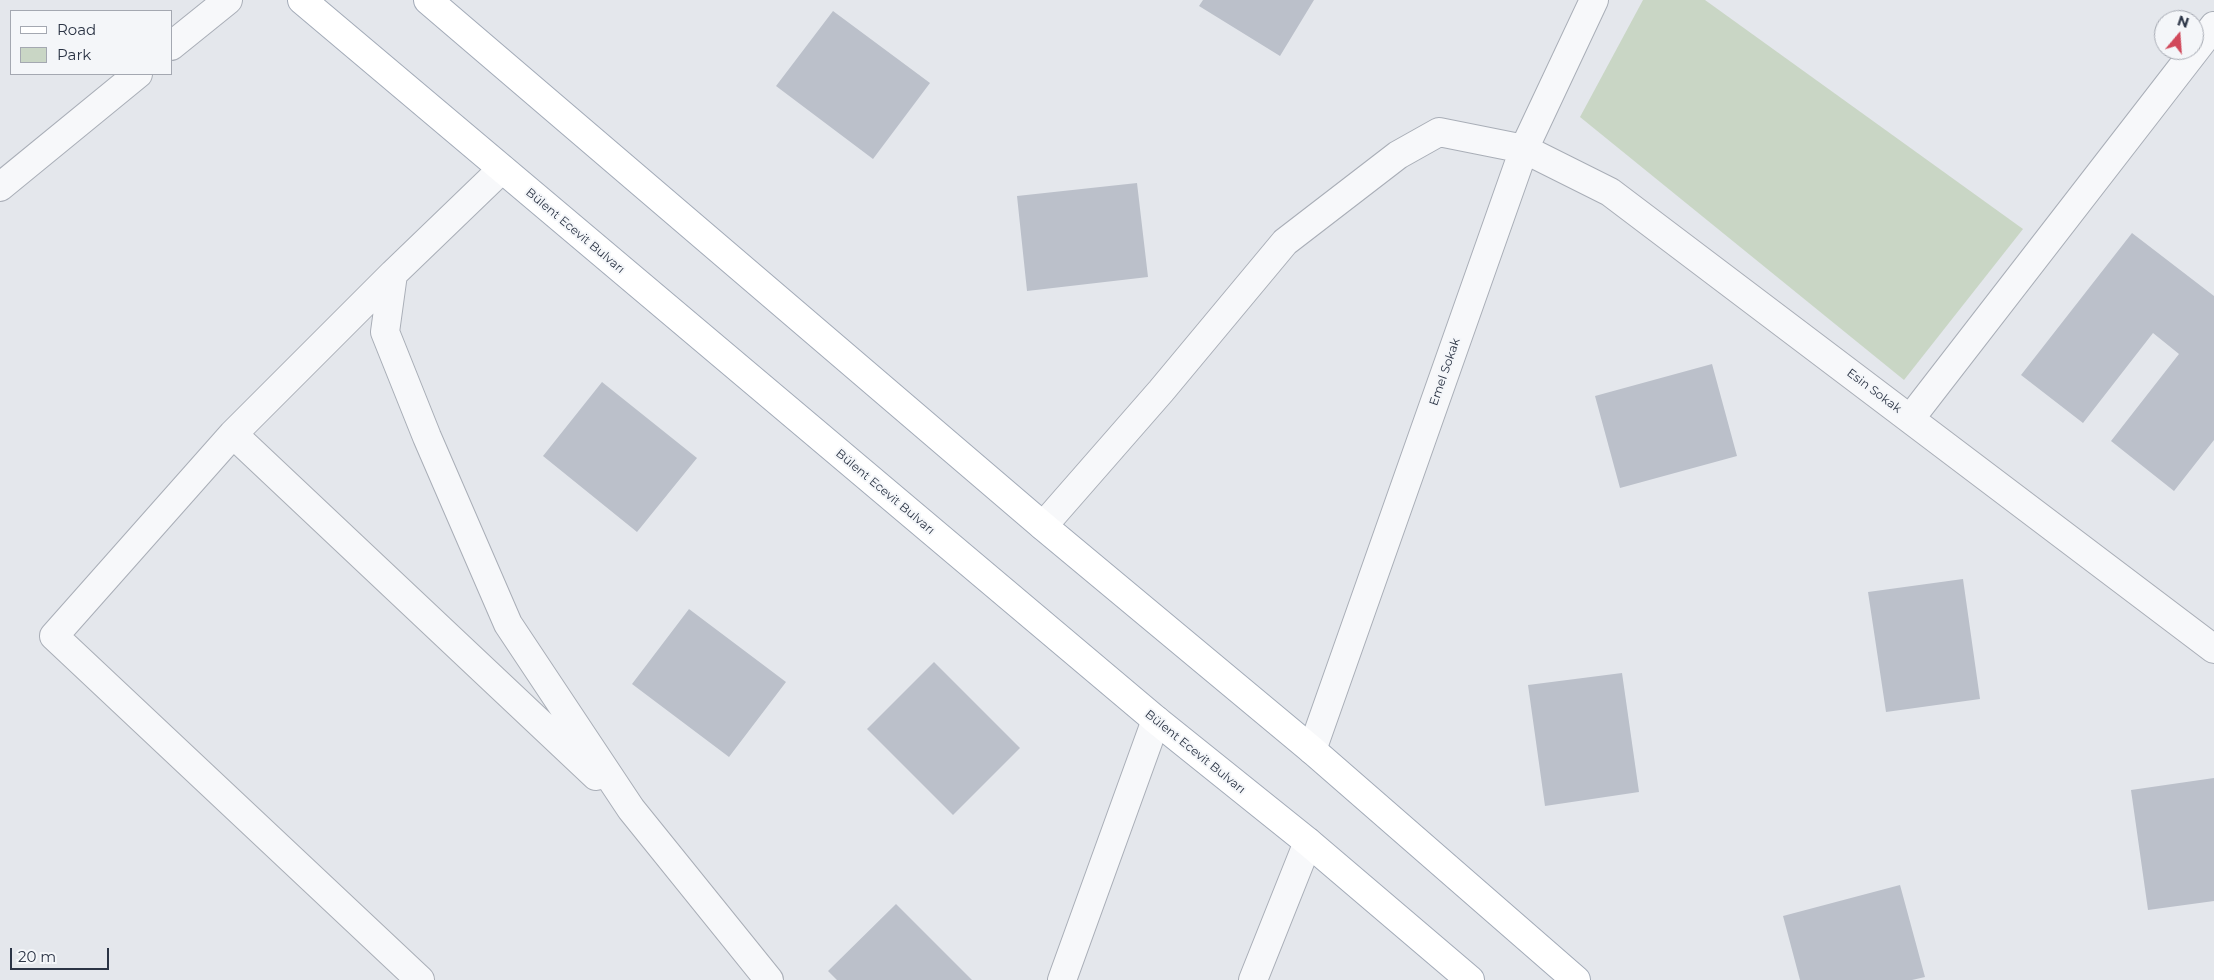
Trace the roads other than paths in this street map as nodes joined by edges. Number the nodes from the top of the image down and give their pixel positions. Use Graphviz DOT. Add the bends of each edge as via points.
graph roads {
  1 [pos="228,0"];
  2 [pos="302,0"];
  3 [pos="428,0"];
  4 [pos="1594,0"];
  5 [pos="2214,26"];
  6 [pos="172,45"];
  7 [pos="137,75"];
  8 [pos="1524,149"];
  9 [pos="502,169"];
  10 [pos="0,187"];
  11 [pos="392,274"];
  12 [pos="1910,419"];
  13 [pos="233,434"];
  14 [pos="1043,526"];
  15 [pos="2214,648"];
  16 [pos="1156,720"];
  17 [pos="1312,750"];
  18 [pos="631,809"];
  19 [pos="1308,842"];
  20 [pos="420,980"];
  21 [pos="769,980"];
  22 [pos="1062,980"];
  23 [pos="1253,980"];
  24 [pos="1470,980"];
  25 [pos="1576,980"];
  1 -- 6 [label="street"];
  2 -- 9 [label="main road, Bülent Ecevit Bulvarı"];
  3 -- 14 [label="main road"];
  4 -- 8 [label="street, Emel Sokak"];
  5 -- 12 [label="street"];
  7 -- 10 [label="street"];
  8 -- 12 [label="street, Esin Sokak" via="1610,192"];
  8 -- 14 [label="street, Esin Sokak" via="1439,132 1398,155 1285,242"];
  8 -- 17 [label="street, Emel Sokak"];
  9 -- 11 [label="street"];
  9 -- 16 [label="main road, Bülent Ecevit Bulvarı"];
  11 -- 13 [label="street"];
  11 -- 18 [label="street" via="385,332 508,624"];
  12 -- 15 [label="street, Esin Sokak"];
  13 -- 18 [label="street"];
  13 -- 20 [label="street" via="54,636"];
  14 -- 17 [label="main road"];
  16 -- 19 [label="main road, Bülent Ecevit Bulvarı"];
  16 -- 22 [label="street"];
  17 -- 25 [label="main road"];
  18 -- 21 [label="street"];
  19 -- 23 [label="street"];
  19 -- 24 [label="main road, Bülent Ecevit Bulvarı"];
}
